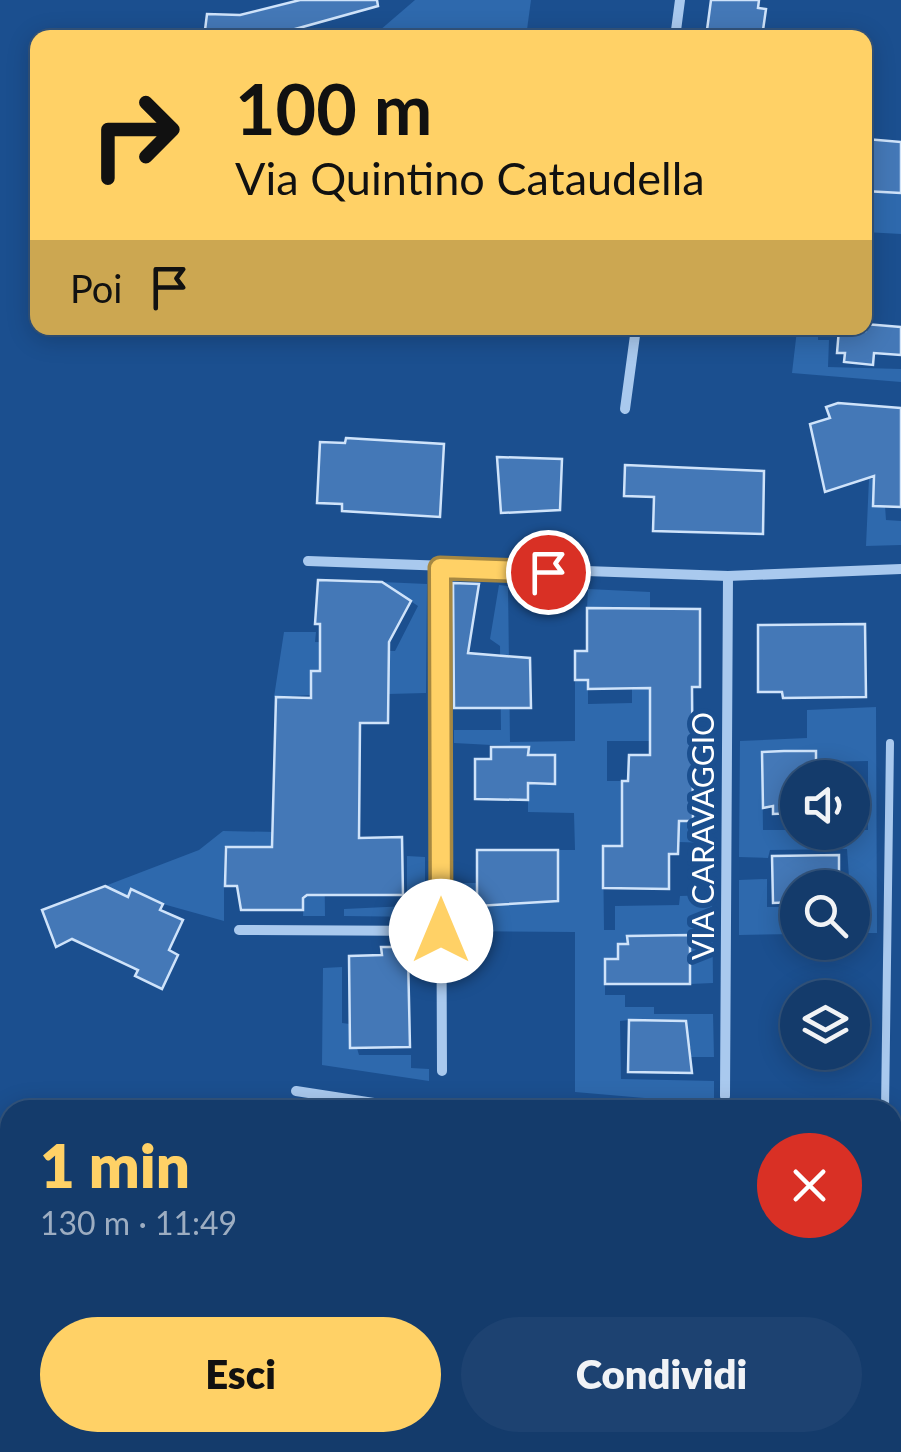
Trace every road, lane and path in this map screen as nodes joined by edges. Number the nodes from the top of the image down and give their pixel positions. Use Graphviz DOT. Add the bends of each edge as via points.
graph roads {
  1 [pos="680,0"];
  2 [pos="676,30"];
  3 [pos="635,335"];
  4 [pos="625,409"];
  5 [pos="308,561"];
  6 [pos="440,568"];
  7 [pos="901,568"];
  8 [pos="728,576"];
  9 [pos="890,743"];
  10 [pos="239,930"];
  11 [pos="441,931"];
  12 [pos="442,1070"];
  13 [pos="296,1092"];
  14 [pos="725,1096"];
  15 [pos="351,1100"];
  16 [pos="885,1100"];
  1 -- 2 [label="street"];
  3 -- 4 [label="street"];
  5 -- 6 [label="street"];
  6 -- 8 [label="street"];
  6 -- 11 [label="street"];
  7 -- 8 [label="street"];
  8 -- 14 [label="street, VIA CARAVAGGIO"];
  9 -- 16 [label="lane"];
  10 -- 11 [label="street"];
  11 -- 12 [label="street"];
  13 -- 15 [label="street"];
}
